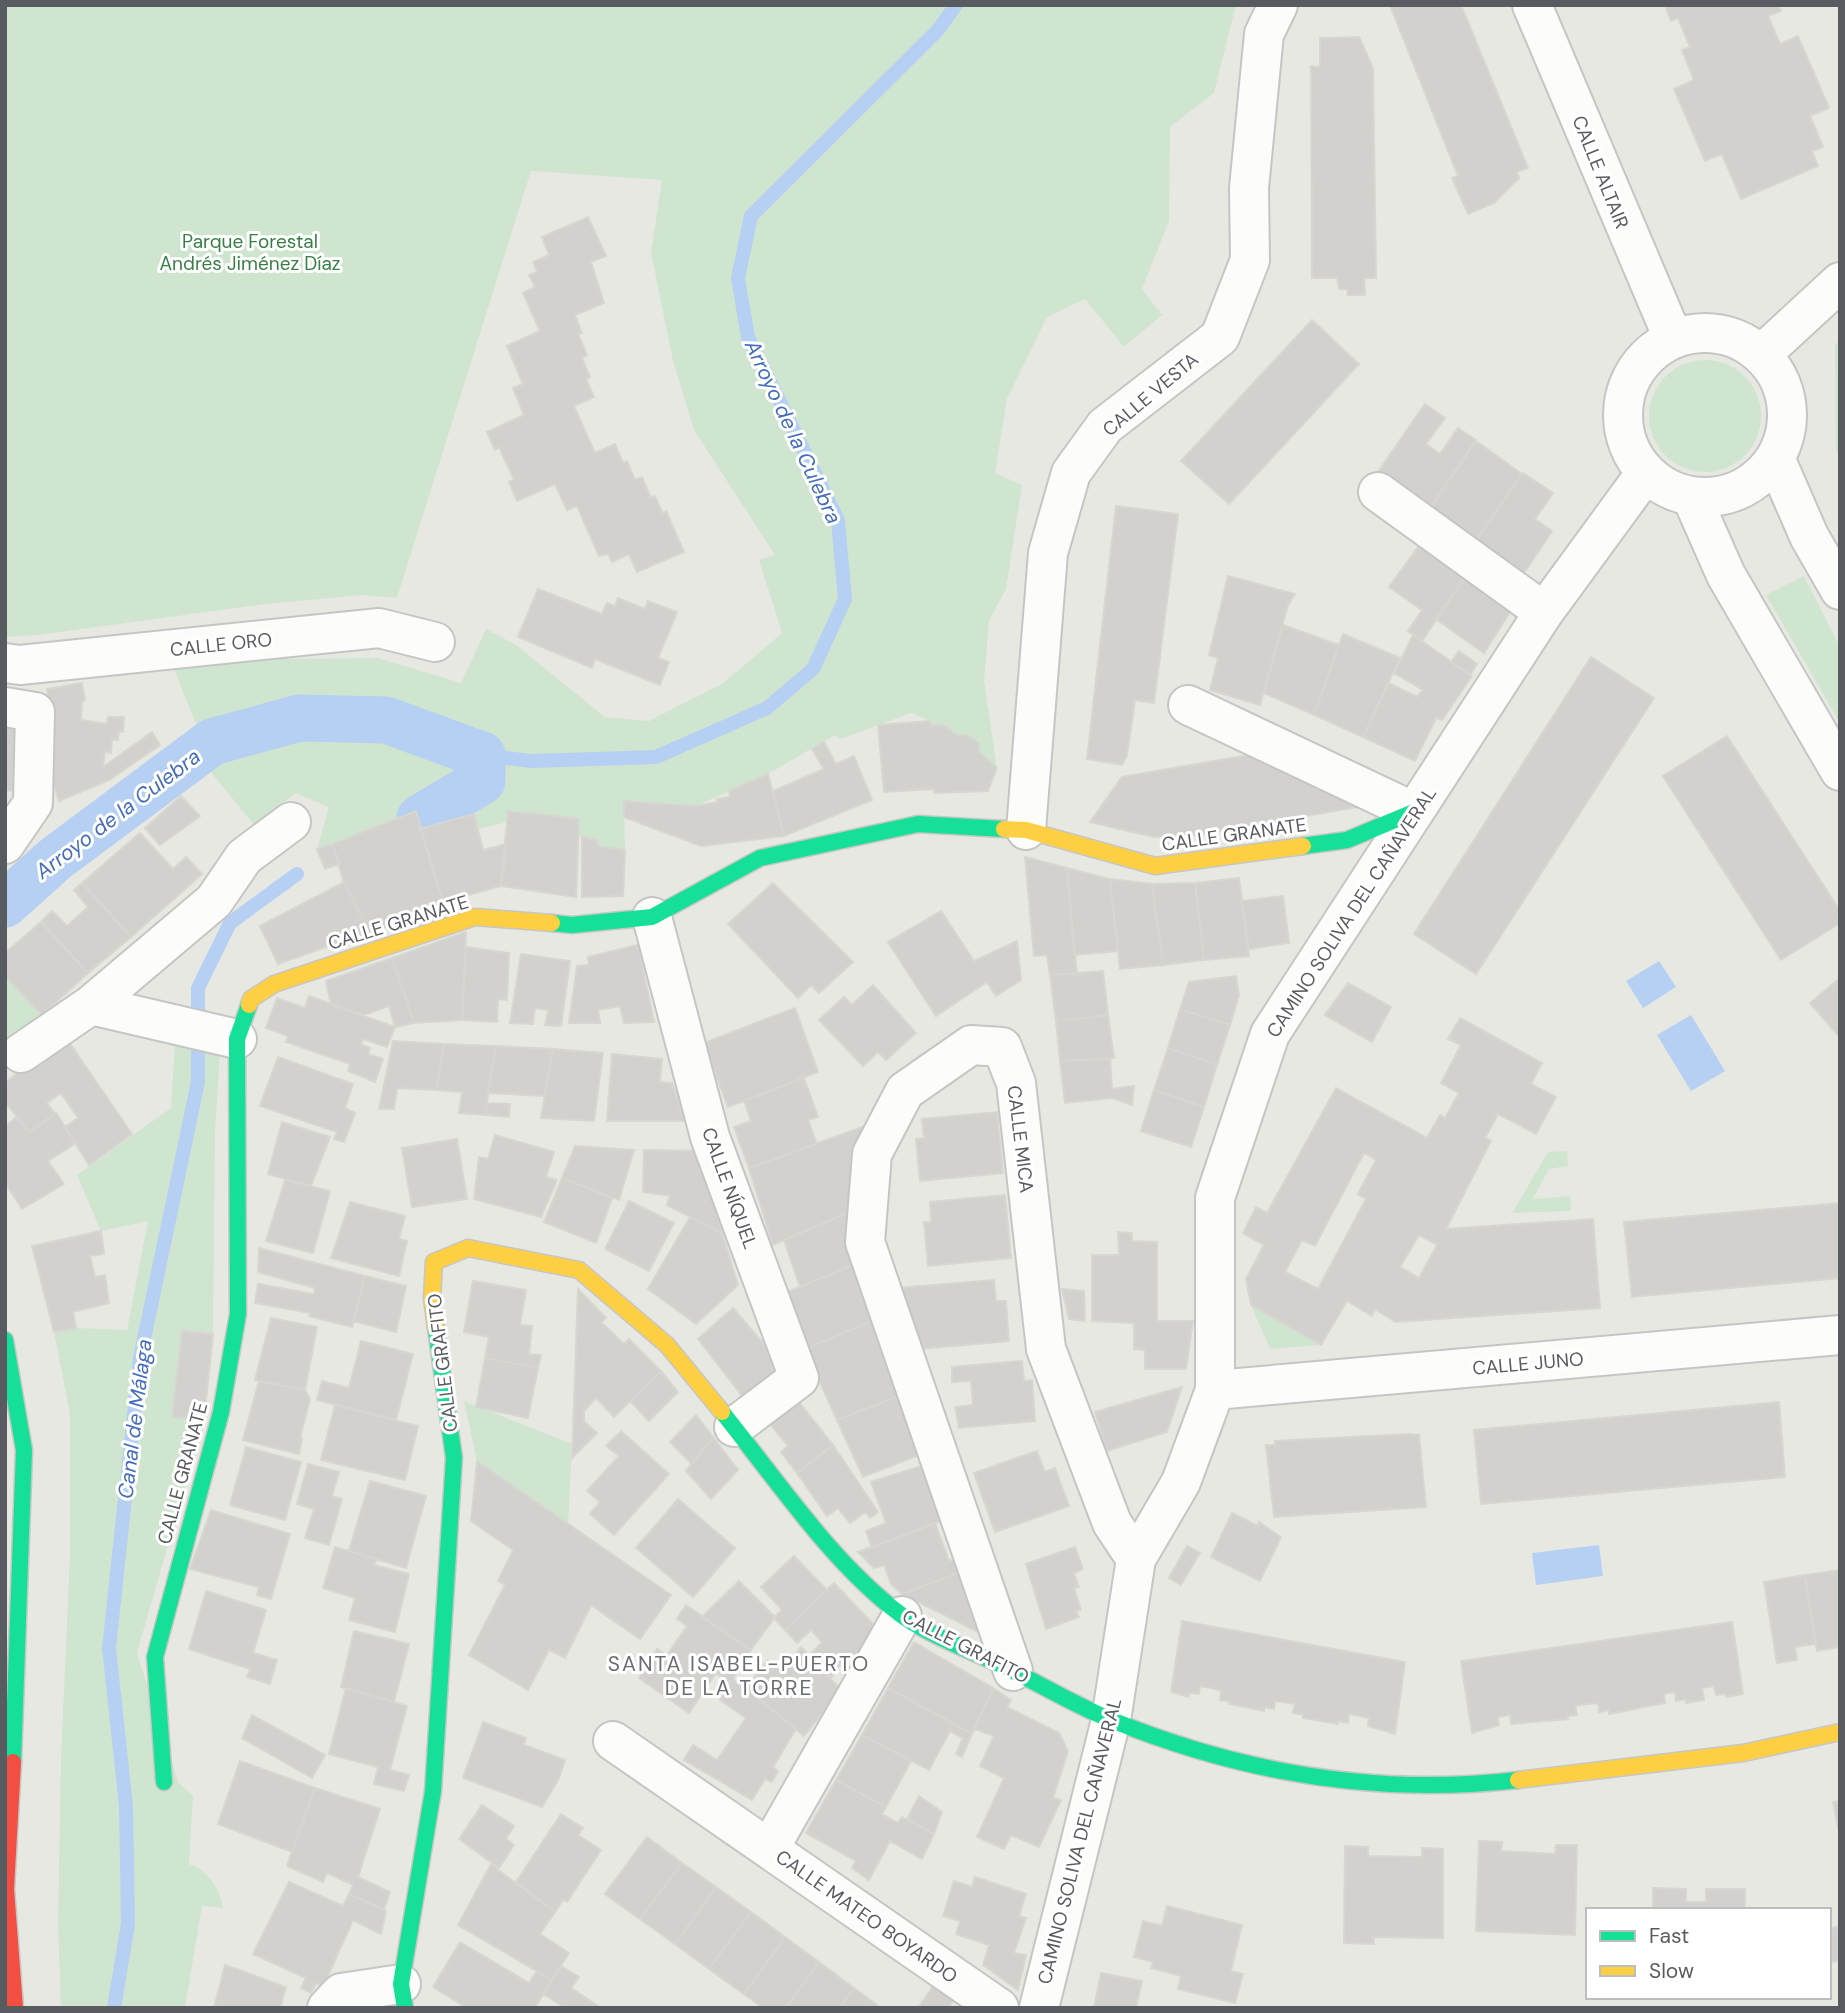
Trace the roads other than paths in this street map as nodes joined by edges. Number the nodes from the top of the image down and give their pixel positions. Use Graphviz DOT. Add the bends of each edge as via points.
graph roads {
  1 [pos="1278,5"];
  2 [pos="1532,5"];
  3 [pos="1840,282"];
  4 [pos="1673,338"];
  5 [pos="1762,354"];
  6 [pos="1776,460"];
  7 [pos="1645,474"];
  8 [pos="1378,492"];
  9 [pos="1692,498"];
  10 [pos="1840,590"];
  11 [pos="1545,612"];
  12 [pos="435,642"];
  13 [pos="5,663"];
  14 [pos="1188,705"];
  15 [pos="20,709"];
  16 [pos="1840,771"];
  17 [pos="1414,812"];
  18 [pos="291,822"];
  19 [pos="1026,830"];
  20 [pos="5,844"];
  21 [pos="652,917"];
  22 [pos="91,1005"];
  23 [pos="237,1039"];
  24 [pos="21,1053"];
  25 [pos="1840,1335"];
  26 [pos="5,1340"];
  27 [pos="1215,1390"];
  28 [pos="734,1427"];
  29 [pos="1136,1559"];
  30 [pos="902,1616"];
  31 [pos="1013,1671"];
  32 [pos="1111,1720"];
  33 [pos="1840,1732"];
  34 [pos="613,1741"];
  35 [pos="164,1782"];
  36 [pos="769,1849"];
  37 [pos="403,1996"];
  38 [pos="15,2008"];
  39 [pos="327,2008"];
  40 [pos="999,2008"];
  41 [pos="1039,2008"];
  1 -- 19 [label="street, CALLE VESTA" via="1264,34 1249,188 1250,260 1220,337 1105,426 1071,473 1048,553"];
  2 -- 4 [label="street, CALLE ALTAIR"];
  3 -- 5 [label="street"];
  4 -- 5 [label="street" via="1697,332 1720,334"];
  4 -- 7 [label="street" via="1648,355 1629,380 1622,412 1627,445"];
  5 -- 6 [label="street" via="1783,386 1788,424"];
  6 -- 9 [label="street" via="1740,492"];
  6 -- 10 [label="street" via="1809,536"];
  7 -- 9 [label="street" via="1667,490"];
  7 -- 11 [label="street, CAMINO SOLIVA DEL CAÑAVERAL"];
  8 -- 11 [label="street"];
  9 -- 16 [label="street" via="1726,575"];
  11 -- 17 [label="street, CAMINO SOLIVA DEL CAÑAVERAL"];
  12 -- 13 [label="street, CALLE ORO" via="379,628"];
  14 -- 17 [label="street"];
  15 -- 20 [label="street" via="33,803"];
  17 -- 19 [label="street, CALLE GRANATE" via="1348,840 1155,866"];
  17 -- 27 [label="street, CAMINO SOLIVA DEL CAÑAVERAL" via="1270,1034 1215,1198"];
  18 -- 22 [label="street" via="244,857 214,901"];
  19 -- 21 [label="street, CALLE GRANATE" via="918,824 760,858"];
  21 -- 23 [label="street, CALLE GRANATE" via="572,925 475,917 274,984 251,999"];
  21 -- 28 [label="street, CALLE NÍQUEL" via="710,1137 799,1378"];
  22 -- 23 [label="street"];
  22 -- 24 [label="street"];
  23 -- 35 [label="street, CALLE GRANATE" via="238,1314 221,1412 155,1657"];
  25 -- 27 [label="street, CALLE JUNO"];
  26 -- 38 [label="street" via="24,1450 6,1889"];
  27 -- 29 [label="street, CAMINO SOLIVA DEL CAÑAVERAL" via="1181,1482"];
  28 -- 30 [label="street, CALLE GRAFITO" via="851,1572"];
  28 -- 37 [label="street, CALLE GRAFITO" via="667,1345 579,1270 468,1248 434,1262 432,1299 454,1458 433,1791"];
  29 -- 31 [label="street, CALLE MICA" via="1112,1523 1046,1349 1016,1083 1002,1047 971,1045 905,1091 872,1154 865,1242"];
  29 -- 32 [label="street, CAMINO SOLIVA DEL CAÑAVERAL"];
  30 -- 31 [label="street, CALLE GRAFITO"];
  30 -- 36 [label="street, CALLE MATEO BOYARDO"];
  31 -- 32 [label="street, CALLE GRAFITO"];
  32 -- 33 [label="street, CALLE GRAFITO" via="1278,1772 1372,1785 1482,1784 1743,1753"];
  32 -- 41 [label="street, CAMINO SOLIVA DEL CAÑAVERAL"];
  34 -- 36 [label="street, CALLE MATEO BOYARDO"];
  36 -- 40 [label="street, CALLE MATEO BOYARDO"];
  37 -- 39 [label="street, CALLE GRAFITO" via="341,1993"];
}
